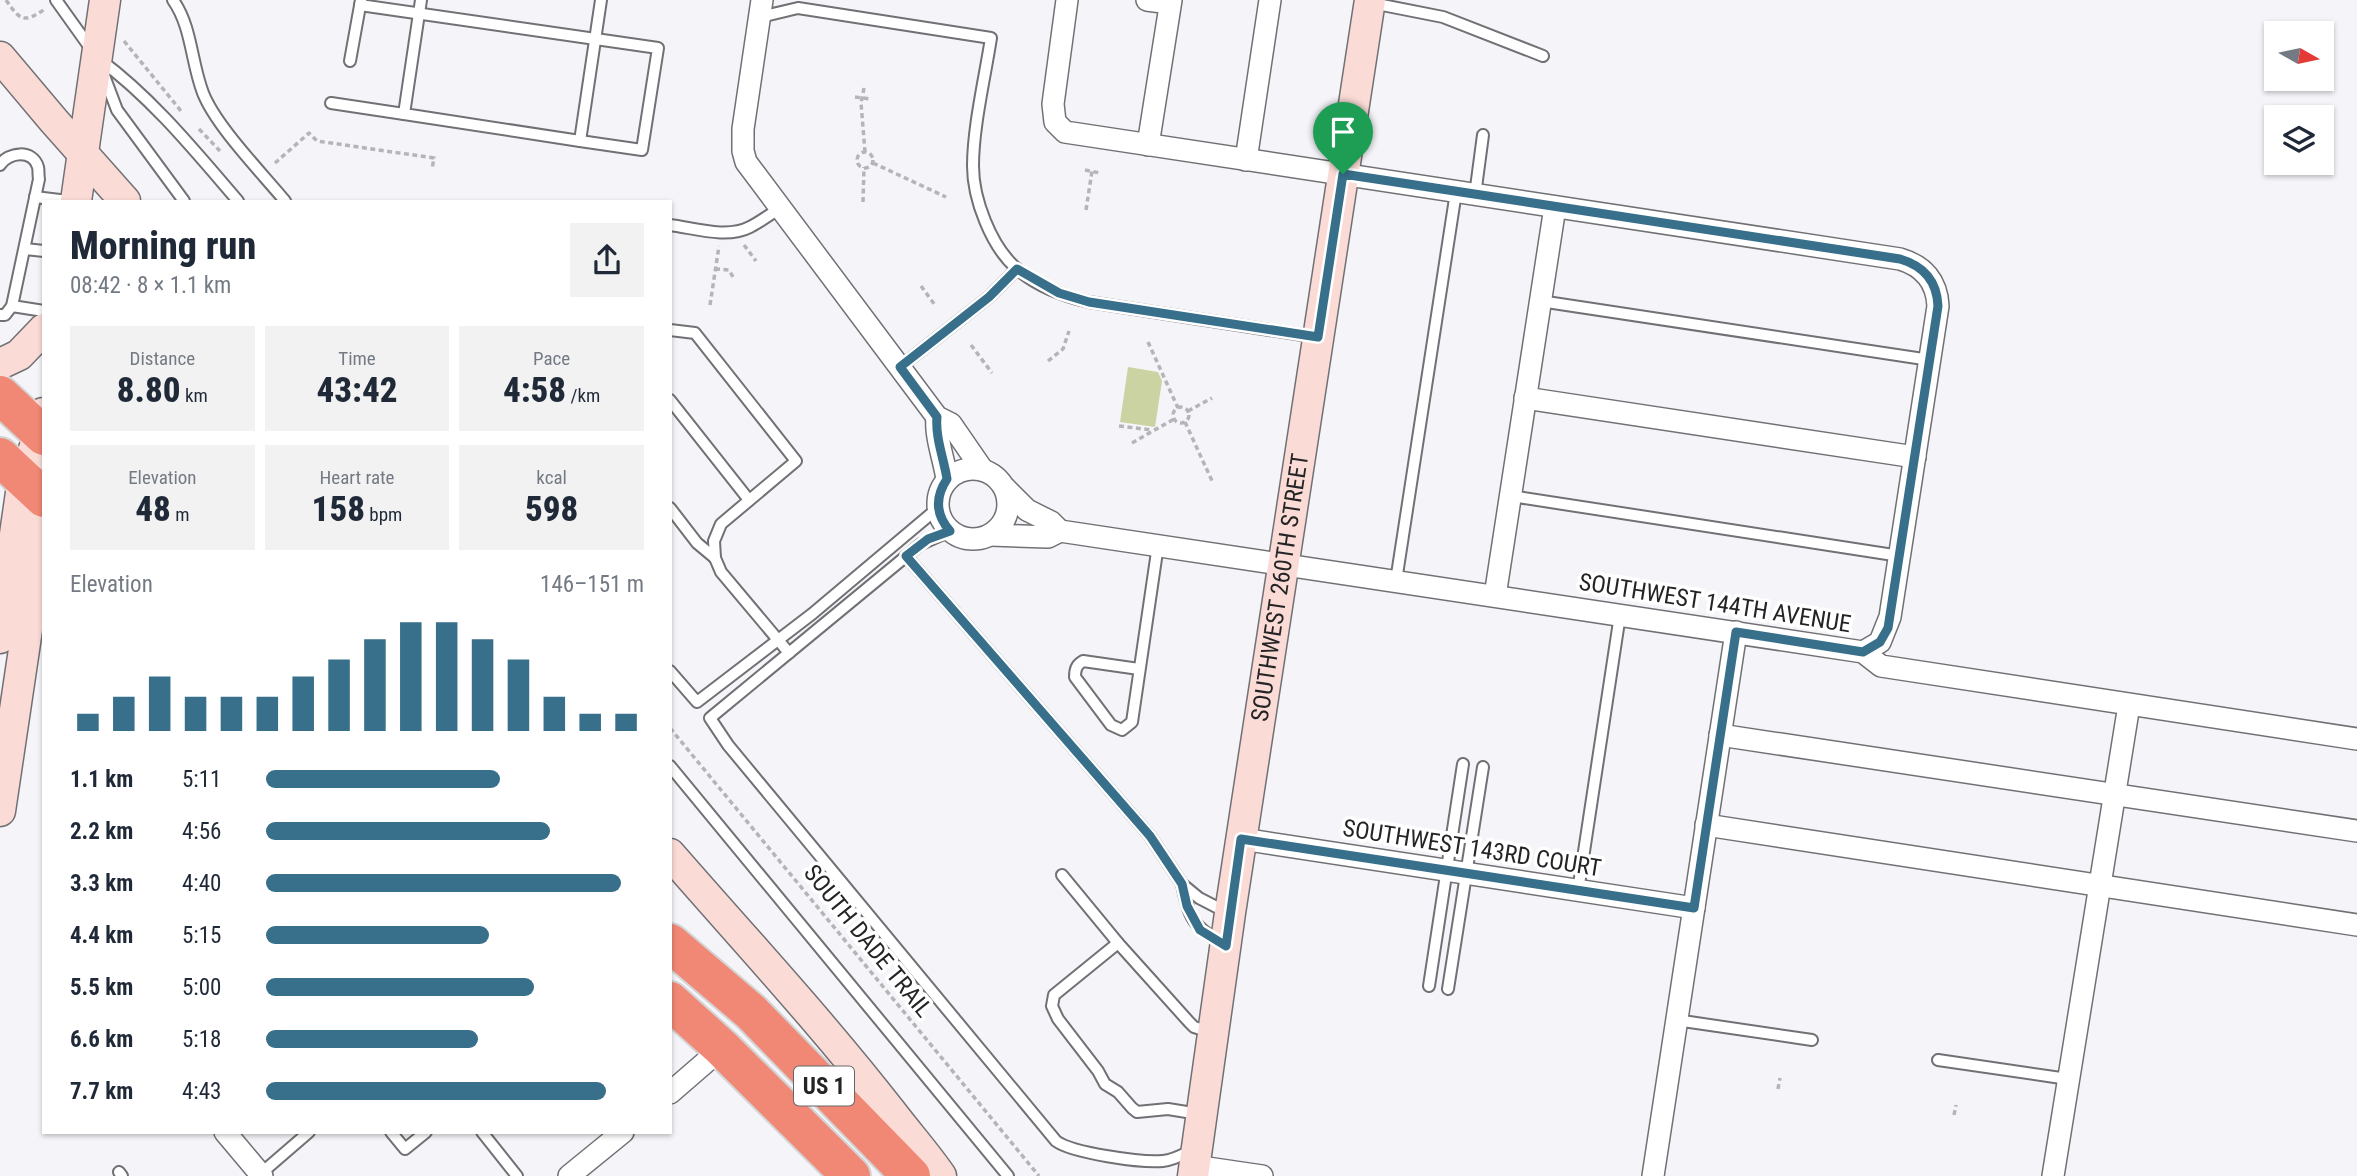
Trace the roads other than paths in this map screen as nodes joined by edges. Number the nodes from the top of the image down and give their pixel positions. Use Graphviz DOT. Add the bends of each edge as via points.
graph roads {
  1 [pos="56,0"];
  2 [pos="105,0"];
  3 [pos="173,0"];
  4 [pos="421,0"];
  5 [pos="601,0"];
  6 [pos="1067,0"];
  7 [pos="1147,0"];
  8 [pos="1270,0"];
  9 [pos="1369,1"];
  10 [pos="360,2"];
  11 [pos="1170,2"];
  12 [pos="761,8"];
  13 [pos="419,13"];
  14 [pos="595,38"];
  15 [pos="1543,56"];
  16 [pos="0,57"];
  17 [pos="97,58"];
  18 [pos="350,61"];
  19 [pos="331,103"];
  20 [pos="404,114"];
  21 [pos="1483,135"];
  22 [pos="580,141"];
  23 [pos="1148,145"];
  24 [pos="83,153"];
  25 [pos="1246,160"];
  26 [pos="0,165"];
  27 [pos="1343,174"];
  28 [pos="1465,194"];
  29 [pos="35,197"];
  30 [pos="60,200"];
  31 [pos="76,200"];
  32 [pos="124,200"];
  33 [pos="183,200"];
  34 [pos="237,200"];
  35 [pos="284,200"];
  36 [pos="1555,207"];
  37 [pos="779,209"];
  38 [pos="672,225"];
  39 [pos="24,249"];
  40 [pos="42,251"];
  41 [pos="1017,269"];
  42 [pos="1540,301"];
  43 [pos="12,306"];
  44 [pos="42,311"];
  45 [pos="0,315"];
  46 [pos="672,330"];
  47 [pos="42,331"];
  48 [pos="1318,337"];
  49 [pos="1930,360"];
  50 [pos="0,364"];
  51 [pos="900,367"];
  52 [pos="0,395"];
  53 [pos="1525,398"];
  54 [pos="672,403"];
  55 [pos="937,417"];
  56 [pos="42,425"];
  57 [pos="42,429"];
  58 [pos="1916,457"];
  59 [pos="982,469"];
  60 [pos="28,477"];
  61 [pos="947,479"];
  62 [pos="1005,488"];
  63 [pos="1511,496"];
  64 [pos="749,500"];
  65 [pos="938,508"];
  66 [pos="672,511"];
  67 [pos="42,528"];
  68 [pos="950,531"];
  69 [pos="1060,531"];
  70 [pos="991,534"];
  71 [pos="1157,545"];
  72 [pos="906,556"];
  73 [pos="1900,556"];
  74 [pos="715,558"];
  75 [pos="1283,563"];
  76 [pos="1396,581"];
  77 [pos="1496,596"];
  78 [pos="1620,615"];
  79 [pos="1736,632"];
  80 [pos="0,638"];
  81 [pos="778,640"];
  82 [pos="1863,652"];
  83 [pos="789,653"];
  84 [pos="1139,669"];
  85 [pos="672,673"];
  86 [pos="696,702"];
  87 [pos="2129,705"];
  88 [pos="710,718"];
  89 [pos="1720,735"];
  90 [pos="2357,739"];
  91 [pos="1463,764"];
  92 [pos="1483,767"];
  93 [pos="672,768"];
  94 [pos="2115,795"];
  95 [pos="0,811"];
  96 [pos="1706,825"];
  97 [pos="2357,831"];
  98 [pos="1241,839"];
  99 [pos="672,856"];
  100 [pos="1456,872"];
  101 [pos="1062,875"];
  102 [pos="1182,884"];
  103 [pos="2101,886"];
  104 [pos="1578,891"];
  105 [pos="1694,908"];
  106 [pos="1230,914"];
  107 [pos="2357,925"];
  108 [pos="1118,943"];
  109 [pos="672,945"];
  110 [pos="1226,946"];
  111 [pos="753,950"];
  112 [pos="1429,986"];
  113 [pos="1448,989"];
  114 [pos="672,1003"];
  115 [pos="751,1012"];
  116 [pos="1676,1020"];
  117 [pos="1213,1033"];
  118 [pos="1812,1040"];
  119 [pos="722,1048"];
  120 [pos="1938,1060"];
  121 [pos="2068,1079"];
  122 [pos="672,1091"];
  123 [pos="1201,1115"];
  124 [pos="227,1134"];
  125 [pos="307,1134"];
  126 [pos="393,1134"];
  127 [pos="424,1134"];
  128 [pos="484,1134"];
  129 [pos="621,1134"];
  130 [pos="1194,1163"];
  131 [pos="260,1175"];
  132 [pos="517,1176"];
  133 [pos="569,1176"];
  134 [pos="851,1176"];
  135 [pos="911,1176"];
  136 [pos="941,1176"];
  137 [pos="1008,1176"];
  138 [pos="1262,1176"];
  139 [pos="1653,1176"];
  140 [pos="2053,1176"];
  1 -- 17 [label="lane"];
  2 -- 17 [label="street"];
  3 -- 35 [label="lane" via="186,26 211,110"];
  4 -- 13 [label="lane"];
  5 -- 14 [label="lane"];
  6 -- 23 [label="street" via="1053,104 1055,122 1065,132"];
  7 -- 11 [label="street"];
  8 -- 25 [label="street"];
  9 -- 15 [label="lane" via="1443,17"];
  9 -- 27 [label="street, SOUTHWEST 260TH STREET"];
  10 -- 13 [label="lane"];
  10 -- 18 [label="lane"];
  11 -- 23 [label="street"];
  12 -- 37 [label="street" via="743,151 751,172"];
  12 -- 41 [label="lane" via="798,8 991,38 973,179 982,213"];
  13 -- 14 [label="lane"];
  13 -- 20 [label="lane"];
  14 -- 22 [label="lane"];
  14 -- 22 [label="lane" via="658,48 642,150"];
  16 -- 24 [label="street"];
  17 -- 24 [label="street"];
  17 -- 33 [label="lane" via="117,110"];
  17 -- 34 [label="lane" via="152,104"];
  19 -- 20 [label="lane"];
  20 -- 22 [label="lane"];
  21 -- 28 [label="lane"];
  23 -- 25 [label="street"];
  24 -- 31 [label="street"];
  24 -- 32 [label="street"];
  25 -- 27 [label="street"];
  26 -- 29 [label="lane" via="15,153 34,160 39,179"];
  27 -- 28 [label="street"];
  27 -- 48 [label="street, SOUTHWEST 260TH STREET"];
  28 -- 36 [label="street"];
  28 -- 76 [label="lane"];
  29 -- 30 [label="lane"];
  29 -- 39 [label="lane"];
  36 -- 42 [label="street"];
  36 -- 49 [label="street" via="1911,262 1926,273 1938,297"];
  37 -- 38 [label="lane" via="737,231"];
  37 -- 51 [label="street"];
  39 -- 40 [label="lane"];
  39 -- 43 [label="lane"];
  41 -- 48 [label="lane" via="1052,290 1089,302"];
  41 -- 51 [label="lane"];
  42 -- 49 [label="lane"];
  42 -- 53 [label="street"];
  43 -- 44 [label="lane"];
  43 -- 45 [label="lane"];
  46 -- 64 [label="lane" via="695,333 796,460"];
  47 -- 50 [label="street" via="19,355"];
  48 -- 75 [label="street, SOUTHWEST 260TH STREET"];
  49 -- 58 [label="street"];
  51 -- 55 [label="street"];
  52 -- 56 [label="highway"];
  53 -- 58 [label="street"];
  53 -- 63 [label="street"];
  54 -- 64 [label="lane"];
  55 -- 59 [label="street" via="951,425"];
  55 -- 61 [label="street"];
  57 -- 60 [label="street"];
  58 -- 73 [label="street"];
  59 -- 61 [label="street" via="963,469"];
  59 -- 62 [label="street"];
  60 -- 80 [label="street"];
  61 -- 65 [label="street"];
  62 -- 69 [label="street, SOUTHWEST 144TH AVENUE" via="1027,510"];
  62 -- 70 [label="street" via="1008,509"];
  63 -- 73 [label="lane"];
  63 -- 77 [label="street"];
  64 -- 74 [label="lane" via="721,524 714,541"];
  65 -- 68 [label="street"];
  65 -- 81 [label="lane"];
  66 -- 74 [label="lane"];
  67 -- 95 [label="street"];
  68 -- 70 [label="street" via="970,539"];
  68 -- 72 [label="lane" via="928,539"];
  69 -- 70 [label="street, SOUTHWEST 144TH AVENUE" via="1048,537"];
  69 -- 71 [label="street, SOUTHWEST 144TH AVENUE"];
  71 -- 75 [label="street, SOUTHWEST 144TH AVENUE"];
  71 -- 84 [label="lane"];
  72 -- 83 [label="lane"];
  72 -- 102 [label="lane" via="1150,836"];
  73 -- 82 [label="street" via="1888,628 1880,642"];
  74 -- 81 [label="lane" via="720,572"];
  75 -- 76 [label="street, SOUTHWEST 144TH AVENUE"];
  75 -- 98 [label="street, SOUTHWEST 260TH STREET"];
  76 -- 77 [label="street, SOUTHWEST 144TH AVENUE"];
  77 -- 78 [label="street, SOUTHWEST 144TH AVENUE"];
  78 -- 79 [label="street, SOUTHWEST 144TH AVENUE"];
  78 -- 104 [label="lane"];
  79 -- 82 [label="street, SOUTHWEST 144TH AVENUE"];
  79 -- 89 [label="street"];
  81 -- 83 [label="lane"];
  81 -- 86 [label="lane"];
  82 -- 87 [label="street, SOUTHWEST 144TH AVENUE" via="1881,666"];
  83 -- 88 [label="lane"];
  84 -- 84 [label="lane" via="1132,722 1122,730 1111,725 1075,677 1078,663 1083,661"];
  85 -- 86 [label="lane"];
  86 -- 88 [label="lane"];
  87 -- 90 [label="street, SOUTHWEST 144TH AVENUE"];
  87 -- 94 [label="street"];
  88 -- 130 [label="lane" via="1056,1141 1082,1152"];
  89 -- 94 [label="street"];
  89 -- 96 [label="street"];
  91 -- 100 [label="lane"];
  92 -- 100 [label="lane"];
  93 -- 137 [label="lane"];
  94 -- 97 [label="street"];
  94 -- 103 [label="street"];
  96 -- 103 [label="street"];
  96 -- 105 [label="street"];
  98 -- 100 [label="street, SOUTHWEST 143RD COURT"];
  98 -- 106 [label="street, SOUTHWEST 260TH STREET"];
  99 -- 111 [label="street"];
  100 -- 104 [label="street, SOUTHWEST 143RD COURT"];
  100 -- 112 [label="lane"];
  100 -- 113 [label="lane"];
  101 -- 108 [label="lane"];
  102 -- 106 [label="lane"];
  102 -- 110 [label="lane" via="1200,930"];
  103 -- 107 [label="street"];
  103 -- 121 [label="street"];
  104 -- 105 [label="street, SOUTHWEST 143RD COURT"];
  105 -- 116 [label="street"];
  106 -- 110 [label="street, SOUTHWEST 260TH STREET"];
  108 -- 117 [label="lane" via="1194,1027"];
  108 -- 123 [label="lane" via="1054,995 1052,1006 1058,1019 1105,1084 1137,1112"];
  109 -- 115 [label="highway, US 1"];
  110 -- 117 [label="street, SOUTHWEST 260TH STREET"];
  111 -- 115 [label="street" via="761,984"];
  111 -- 136 [label="street" via="860,1072"];
  114 -- 119 [label="highway, US 1"];
  115 -- 119 [label="highway"];
  115 -- 135 [label="highway, US 1"];
  116 -- 118 [label="lane"];
  116 -- 139 [label="street"];
  117 -- 123 [label="street, SOUTHWEST 260TH STREET"];
  119 -- 122 [label="street"];
  119 -- 134 [label="highway, US 1"];
  120 -- 121 [label="lane"];
  121 -- 140 [label="street"];
  123 -- 130 [label="street, SOUTHWEST 260TH STREET"];
  124 -- 131 [label="street"];
  125 -- 131 [label="lane"];
  126 -- 127 [label="lane" via="405,1149"];
  128 -- 132 [label="lane"];
  129 -- 133 [label="street"];
  130 -- 138 [label="street"];
}
